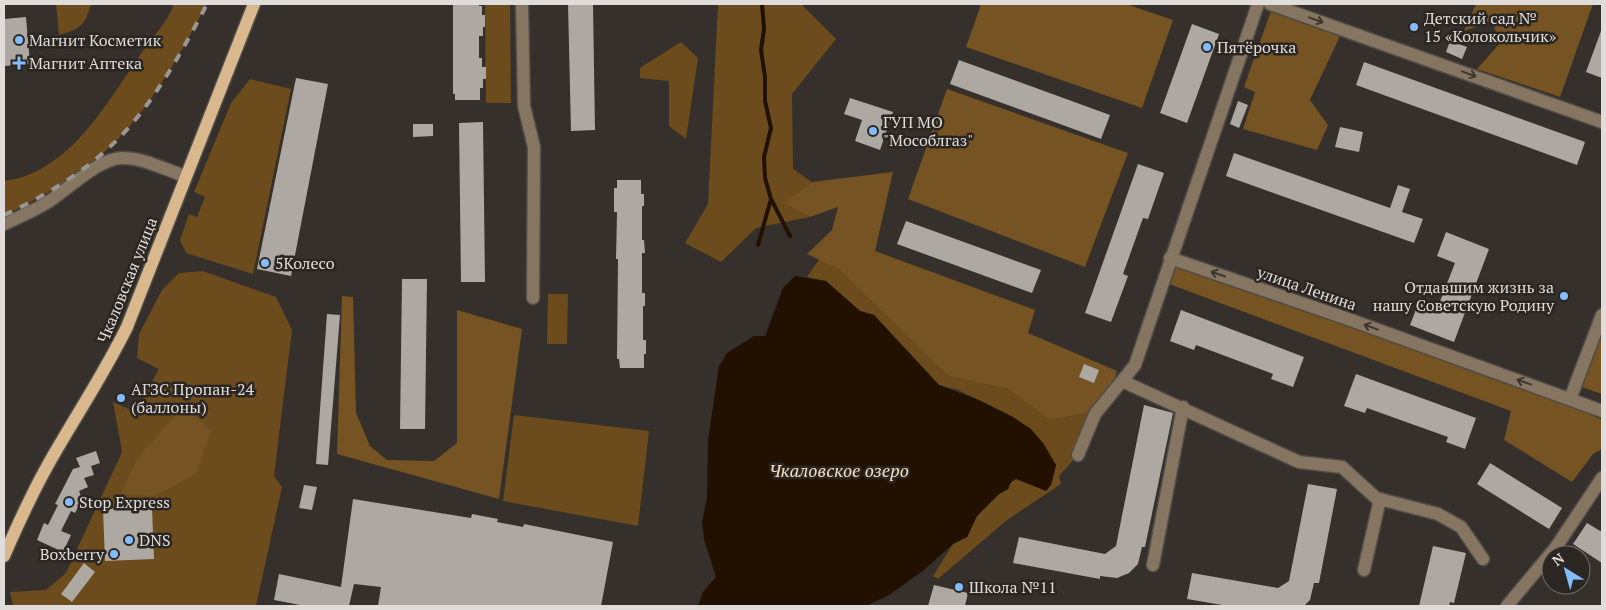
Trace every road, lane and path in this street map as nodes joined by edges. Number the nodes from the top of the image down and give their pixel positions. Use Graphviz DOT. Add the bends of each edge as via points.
graph roads {
  1 [pos="254,4"];
  2 [pos="522,4"];
  3 [pos="1258,4"];
  4 [pos="1270,4"];
  5 [pos="1602,122"];
  6 [pos="185,176"];
  7 [pos="4,224"];
  8 [pos="1170,258"];
  9 [pos="534,298"];
  10 [pos="1602,315"];
  11 [pos="1122,381"];
  12 [pos="1570,399"];
  13 [pos="1183,407"];
  14 [pos="1602,412"];
  15 [pos="1078,455"];
  16 [pos="1602,478"];
  17 [pos="1380,499"];
  18 [pos="4,556"];
  19 [pos="1483,559"];
  20 [pos="1153,565"];
  21 [pos="1364,570"];
  22 [pos="1507,606"];
  1 -- 6 [label="main road, Чкаловская улица"];
  2 -- 9 [label="street" via="524,106 534,147"];
  3 -- 8 [label="street"];
  4 -- 5 [label="street, one-way"];
  6 -- 7 [label="street" via="141,161 114,159 47,203"];
  6 -- 18 [label="main road, Чкаловская улица" via="127,327 108,367 25,507"];
  8 -- 11 [label="street" via="1135,365"];
  12 -- 8 [label="street, улица Ленина, one-way"];
  10 -- 12 [label="street"];
  11 -- 13 [label="street"];
  11 -- 15 [label="street" via="1095,414"];
  12 -- 14 [label="street, улица Ленина"];
  13 -- 17 [label="street" via="1299,462 1342,467"];
  13 -- 20 [label="street"];
  16 -- 22 [label="street" via="1556,547"];
  17 -- 19 [label="street" via="1438,514 1461,527"];
  17 -- 21 [label="street"];
}
